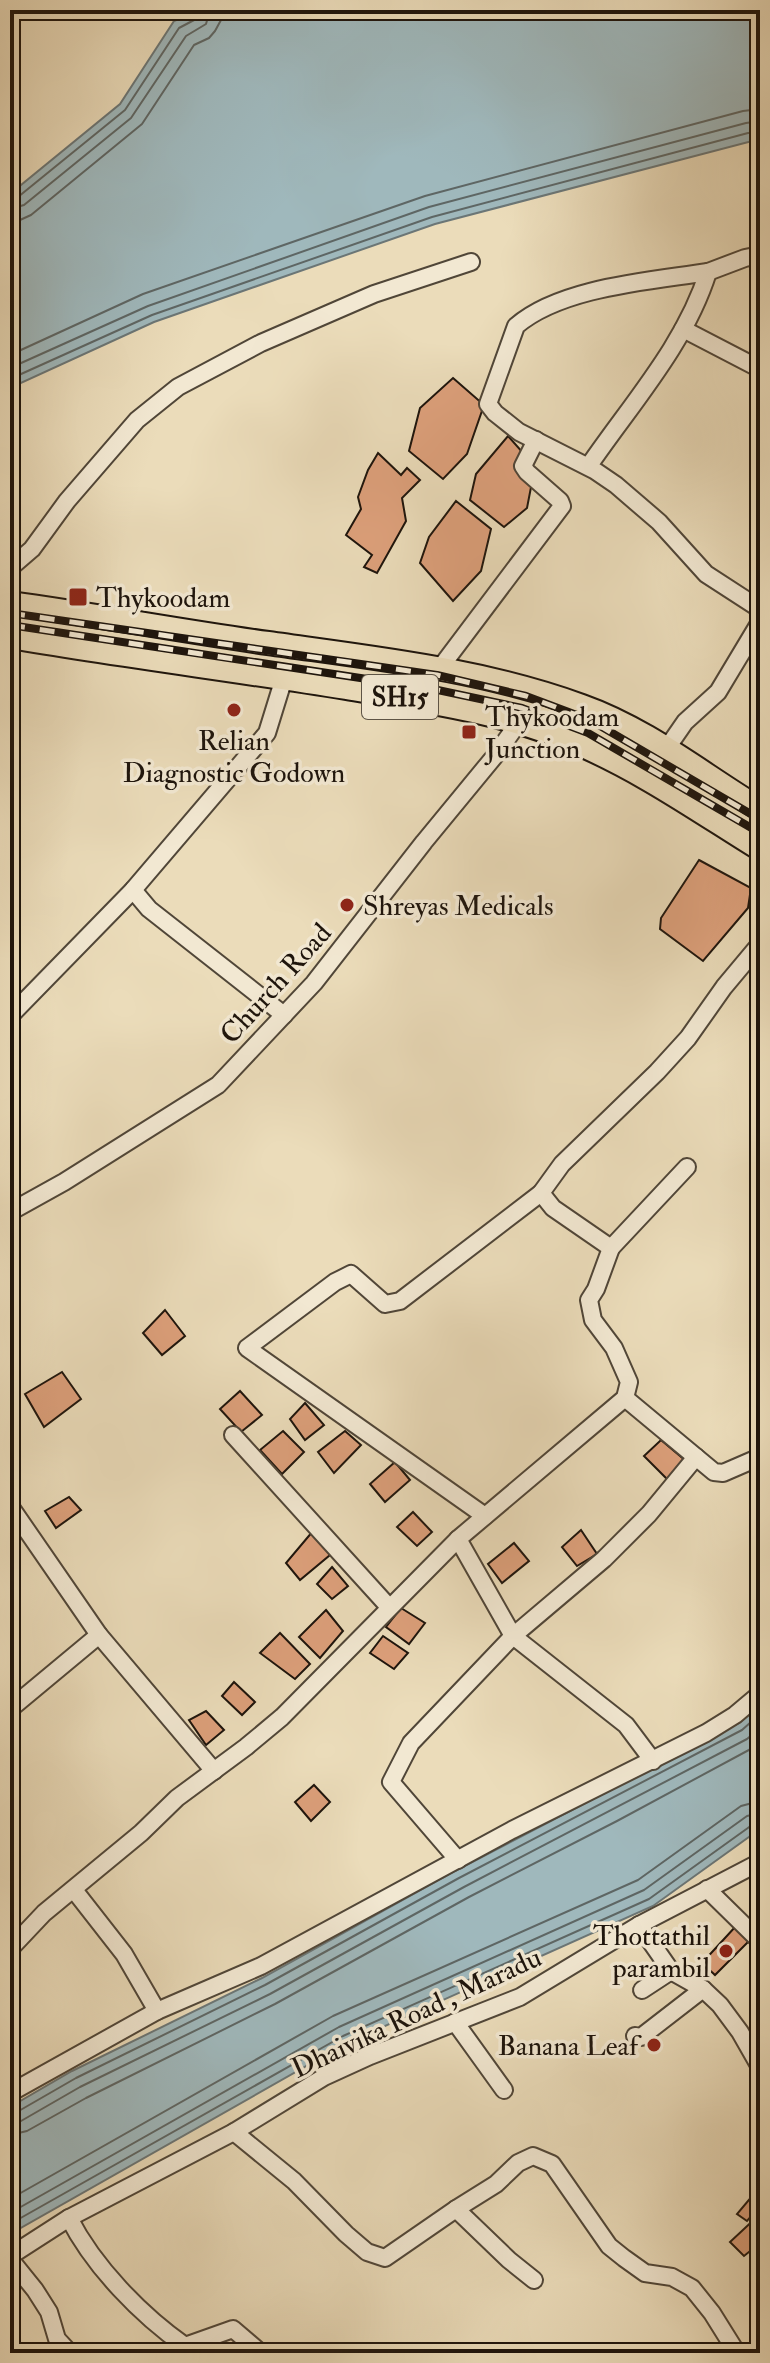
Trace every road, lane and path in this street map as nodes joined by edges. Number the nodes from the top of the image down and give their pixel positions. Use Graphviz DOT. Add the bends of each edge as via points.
graph roads {
  1 [pos="760,255"];
  2 [pos="471,262"];
  3 [pos="708,272"];
  4 [pos="683,329"];
  5 [pos="760,369"];
  6 [pos="536,440"];
  7 [pos="588,467"];
  8 [pos="10,568"];
  9 [pos="10,603"];
  10 [pos="760,609"];
  11 [pos="760,622"];
  12 [pos="10,637"];
  13 [pos="440,668"];
  14 [pos="284,678"];
  15 [pos="519,722"];
  16 [pos="667,748"];
  17 [pos="760,809"];
  18 [pos="760,849"];
  19 [pos="133,890"];
  20 [pos="760,944"];
  21 [pos="284,1015"];
  22 [pos="10,1016"];
  23 [pos="687,1167"];
  24 [pos="541,1193"];
  25 [pos="10,1212"];
  26 [pos="611,1248"];
  27 [pos="625,1398"];
  28 [pos="233,1435"];
  29 [pos="696,1457"];
  30 [pos="758,1461"];
  31 [pos="10,1506"];
  32 [pos="485,1516"];
  33 [pos="458,1539"];
  34 [pos="389,1607"];
  35 [pos="99,1635"];
  36 [pos="513,1636"];
  37 [pos="760,1694"];
  38 [pos="10,1709"];
  39 [pos="653,1761"];
  40 [pos="214,1771"];
  41 [pos="458,1860"];
  42 [pos="760,1862"];
  43 [pos="707,1889"];
  44 [pos="74,1890"];
  45 [pos="639,1925"];
  46 [pos="760,1941"];
  47 [pos="10,1949"];
  48 [pos="671,1971"];
  49 [pos="703,1989"];
  50 [pos="642,1990"];
  51 [pos="157,2011"];
  52 [pos="455,2022"];
  53 [pos="635,2036"];
  54 [pos="760,2067"];
  55 [pos="504,2090"];
  56 [pos="10,2093"];
  57 [pos="234,2132"];
  58 [pos="456,2209"];
  59 [pos="69,2218"];
  60 [pos="10,2257"];
  61 [pos="534,2280"];
  62 [pos="70,2353"];
  63 [pos="261,2353"];
  64 [pos="737,2353"];
  1 -- 3 [label="street"];
  2 -- 8 [label="street" via="374,294 261,343 178,387 137,420 32,549"];
  3 -- 4 [label="street"];
  3 -- 6 [label="street" via="601,289 551,305 516,326 488,404"];
  4 -- 5 [label="street"];
  4 -- 7 [label="street"];
  6 -- 7 [label="street"];
  6 -- 13 [label="street" via="523,466 562,506"];
  7 -- 10 [label="street" via="643,506 706,574"];
  9 -- 13 [label="main road"];
  11 -- 16 [label="street" via="718,692 685,722"];
  12 -- 14 [label="main road, SH15"];
  13 -- 16 [label="main road" via="584,706"];
  14 -- 15 [label="main road, SH15"];
  14 -- 19 [label="street" via="267,733"];
  15 -- 18 [label="main road, SH15" via="612,759"];
  15 -- 21 [label="street, Church Road"];
  16 -- 17 [label="main road"];
  19 -- 21 [label="street" via="149,909"];
  19 -- 22 [label="street"];
  20 -- 24 [label="street" via="688,1038 562,1164"];
  21 -- 25 [label="street, Church Road" via="218,1085"];
  23 -- 26 [label="street"];
  24 -- 26 [label="street" via="553,1208"];
  24 -- 32 [label="street" via="400,1301 385,1304 351,1274 247,1348"];
  26 -- 27 [label="street" via="589,1300 593,1320 614,1348 629,1382"];
  27 -- 29 [label="street"];
  27 -- 32 [label="street"];
  28 -- 34 [label="street"];
  29 -- 30 [label="street" via="723,1473"];
  29 -- 36 [label="street" via="604,1559"];
  31 -- 35 [label="street"];
  32 -- 33 [label="street"];
  33 -- 34 [label="street"];
  33 -- 36 [label="street"];
  34 -- 40 [label="street" via="282,1717"];
  35 -- 38 [label="street"];
  35 -- 40 [label="street"];
  36 -- 39 [label="street" via="626,1725"];
  36 -- 41 [label="street" via="411,1743 391,1782"];
  37 -- 39 [label="street" via="725,1721"];
  39 -- 41 [label="street"];
  40 -- 44 [label="street"];
  41 -- 51 [label="street" via="261,1966"];
  42 -- 43 [label="street, Dhaivika Road , Maradu"];
  43 -- 45 [label="street, Dhaivika Road , Maradu"];
  43 -- 46 [label="street"];
  44 -- 47 [label="street"];
  44 -- 51 [label="street" via="124,1954"];
  45 -- 48 [label="street"];
  45 -- 52 [label="street, Dhaivika Road , Maradu" via="520,1997"];
  48 -- 49 [label="street"];
  48 -- 50 [label="street"];
  49 -- 53 [label="street" via="641,2037"];
  49 -- 54 [label="street" via="720,2005"];
  51 -- 56 [label="street"];
  52 -- 55 [label="street"];
  52 -- 57 [label="street, Dhaivika Road , Maradu" via="324,2077"];
  57 -- 58 [label="street" via="367,2252 385,2258"];
  57 -- 59 [label="street, Dhaivika Road , Maradu"];
  58 -- 61 [label="street"];
  58 -- 64 [label="street" via="518,2163 533,2156 552,2164 609,2246 645,2273 672,2277 692,2288"];
  59 -- 60 [label="street, Dhaivika Road , Maradu"];
  59 -- 63 [label="street" via="81,2241 126,2294 185,2346 233,2329"];
  60 -- 62 [label="street"];
}
